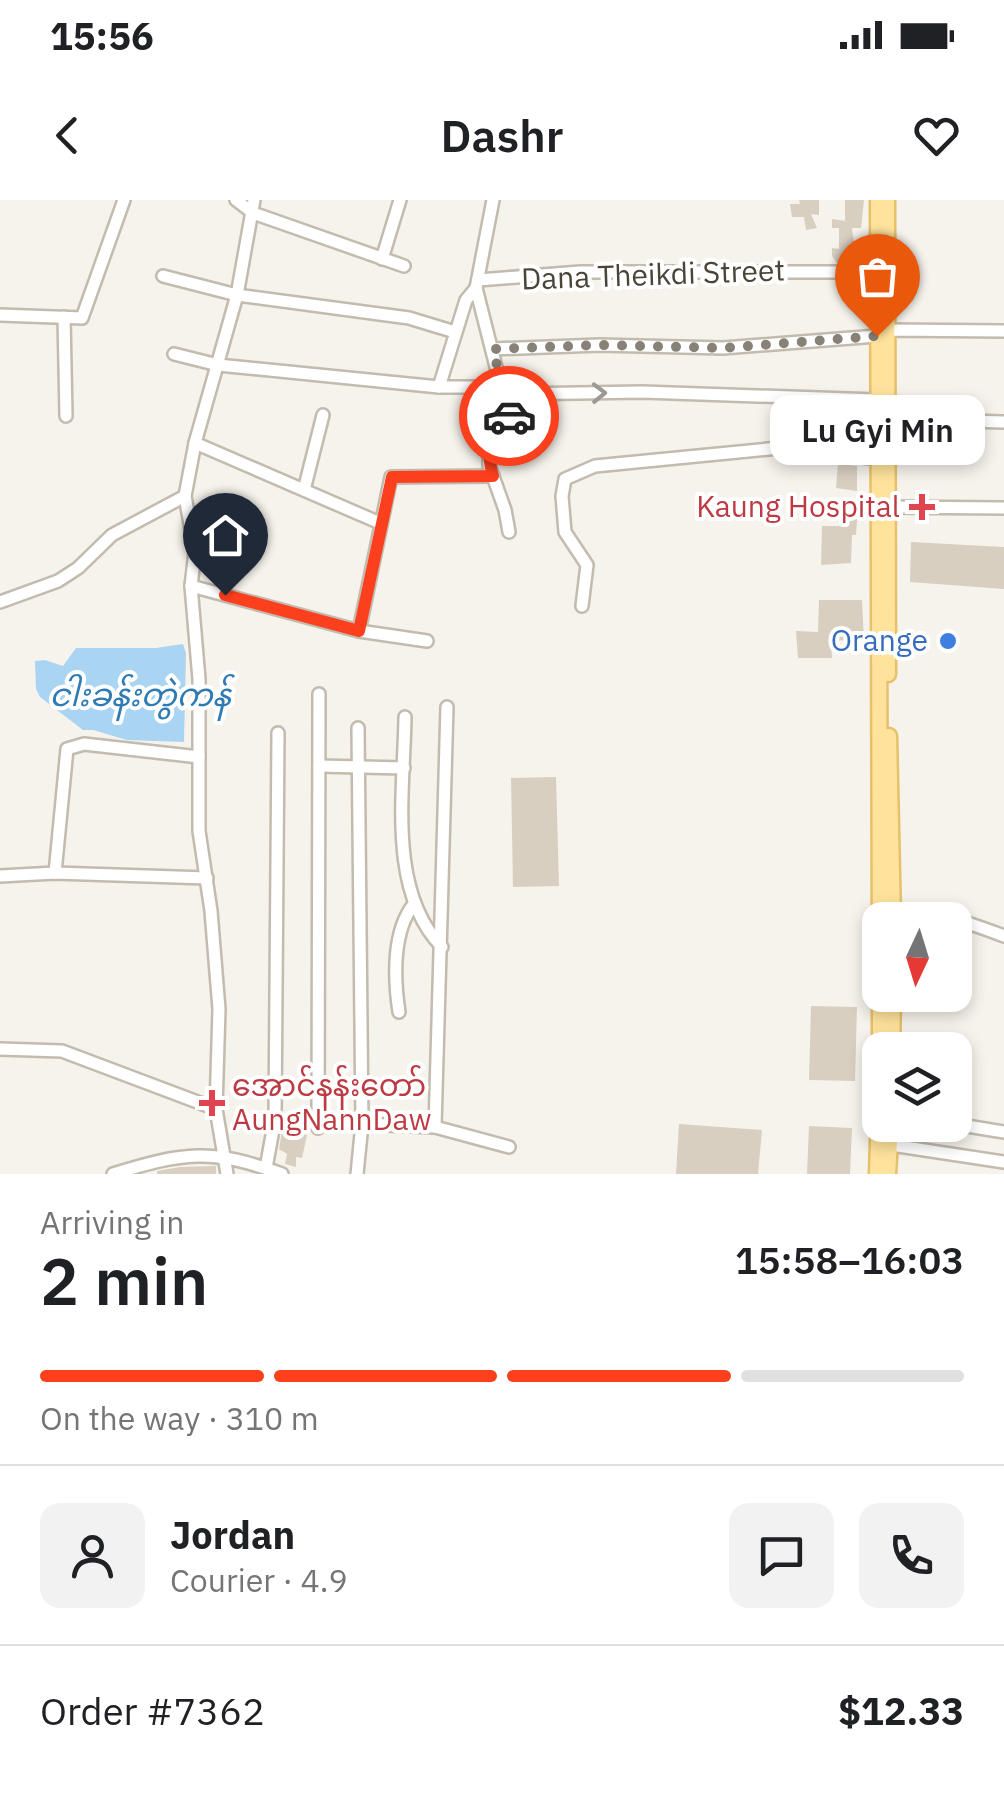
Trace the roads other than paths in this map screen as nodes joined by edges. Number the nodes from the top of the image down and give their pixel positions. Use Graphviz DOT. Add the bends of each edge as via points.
graph roads {
  1 [pos="124,200"];
  2 [pos="236,200"];
  3 [pos="400,200"];
  4 [pos="492,200"];
  5 [pos="253,206"];
  6 [pos="882,206"];
  7 [pos="382,259"];
  8 [pos="404,266"];
  9 [pos="883,272"];
  10 [pos="163,276"];
  11 [pos="477,284"];
  12 [pos="237,295"];
  13 [pos="0,315"];
  14 [pos="64,317"];
  15 [pos="1004,331"];
  16 [pos="455,332"];
  17 [pos="882,333"];
  18 [pos="493,349"];
  19 [pos="174,354"];
  20 [pos="218,365"];
  21 [pos="439,387"];
  22 [pos="504,387"];
  23 [pos="877,400"];
  24 [pos="323,415"];
  25 [pos="66,416"];
  26 [pos="888,419"];
  27 [pos="1004,422"];
  28 [pos="195,443"];
  29 [pos="877,459"];
  30 [pos="493,476"];
  31 [pos="304,490"];
  32 [pos="185,496"];
  33 [pos="888,507"];
  34 [pos="1004,508"];
  35 [pos="380,523"];
  36 [pos="509,532"];
  37 [pos="191,586"];
  38 [pos="0,602"];
  39 [pos="582,606"];
  40 [pos="359,631"];
  41 [pos="427,641"];
  42 [pos="319,694"];
  43 [pos="447,708"];
  44 [pos="405,717"];
  45 [pos="358,728"];
  46 [pos="278,733"];
  47 [pos="199,757"];
  48 [pos="319,766"];
  49 [pos="358,766"];
  50 [pos="404,768"];
  51 [pos="55,873"];
  52 [pos="0,876"];
  53 [pos="207,878"];
  54 [pos="888,902"];
  55 [pos="888,902"];
  56 [pos="414,904"];
  57 [pos="972,924"];
  58 [pos="1004,936"];
  59 [pos="442,948"];
  60 [pos="399,1012"];
  61 [pos="0,1049"];
  62 [pos="216,1109"];
  63 [pos="362,1124"];
  64 [pos="435,1127"];
  65 [pos="972,1127"];
  66 [pos="318,1128"];
  67 [pos="1004,1132"];
  68 [pos="884,1144"];
  69 [pos="508,1147"];
  70 [pos="223,1156"];
  71 [pos="1004,1162"];
  72 [pos="266,1168"];
  73 [pos="114,1174"];
  74 [pos="226,1174"];
  75 [pos="282,1174"];
  76 [pos="357,1174"];
  77 [pos="876,1174"];
  78 [pos="888,1174"];
  1 -- 14 [label="street" via="82,318"];
  2 -- 5 [label="street"];
  3 -- 7 [label="street"];
  4 -- 11 [label="street"];
  5 -- 7 [label="street"];
  5 -- 12 [label="street"];
  6 -- 9 [label="main road"];
  7 -- 8 [label="street"];
  9 -- 11 [label="street, Dana Theikdi Street" via="580,272"];
  9 -- 17 [label="main road"];
  10 -- 12 [label="street"];
  11 -- 16 [label="street"];
  11 -- 18 [label="street"];
  12 -- 16 [label="street" via="409,318"];
  12 -- 20 [label="street"];
  13 -- 14 [label="street"];
  14 -- 25 [label="street"];
  15 -- 17 [label="street"];
  16 -- 21 [label="street"];
  17 -- 18 [label="street" via="724,348"];
  17 -- 23 [label="main road"];
  17 -- 26 [label="main road"];
  18 -- 22 [label="street"];
  19 -- 20 [label="street"];
  20 -- 21 [label="street"];
  20 -- 28 [label="street"];
  21 -- 22 [label="street"];
  22 -- 23 [label="street, one-way" via="514,394"];
  22 -- 30 [label="street" via="509,418 490,438"];
  23 -- 29 [label="main road"];
  24 -- 31 [label="street"];
  26 -- 27 [label="street"];
  26 -- 33 [label="main road"];
  28 -- 31 [label="street"];
  28 -- 32 [label="street"];
  29 -- 39 [label="street" via="789,447 575,472 565,479 562,496 568,540 587,565"];
  29 -- 54 [label="main road"];
  30 -- 35 [label="street" via="392,477"];
  30 -- 36 [label="street"];
  31 -- 35 [label="street"];
  32 -- 37 [label="street" via="195,552"];
  32 -- 38 [label="street" via="112,535 58,581"];
  33 -- 34 [label="street"];
  33 -- 55 [label="main road"];
  35 -- 40 [label="street"];
  37 -- 40 [label="street"];
  37 -- 47 [label="street"];
  40 -- 41 [label="street"];
  42 -- 48 [label="street"];
  43 -- 59 [label="street"];
  44 -- 50 [label="street"];
  45 -- 49 [label="street"];
  46 -- 72 [label="street" via="275,1119"];
  47 -- 51 [label="street" via="84,744 67,749"];
  47 -- 53 [label="street"];
  48 -- 49 [label="street"];
  48 -- 66 [label="street"];
  49 -- 50 [label="street"];
  49 -- 63 [label="street"];
  50 -- 56 [label="street" via="404,855"];
  51 -- 52 [label="street"];
  51 -- 53 [label="street"];
  53 -- 62 [label="street" via="219,1009"];
  56 -- 59 [label="street"];
  56 -- 60 [label="street" via="396,964"];
  57 -- 58 [label="street"];
  59 -- 64 [label="street"];
  61 -- 62 [label="street" via="62,1051"];
  62 -- 70 [label="street"];
  63 -- 64 [label="street"];
  63 -- 76 [label="street"];
  64 -- 69 [label="street"];
  65 -- 67 [label="street"];
  68 -- 71 [label="street"];
  68 -- 77 [label="main road"];
  68 -- 78 [label="main road"];
  70 -- 72 [label="street"];
  70 -- 73 [label="street" via="170,1156"];
  70 -- 74 [label="street"];
  72 -- 75 [label="street"];
}
